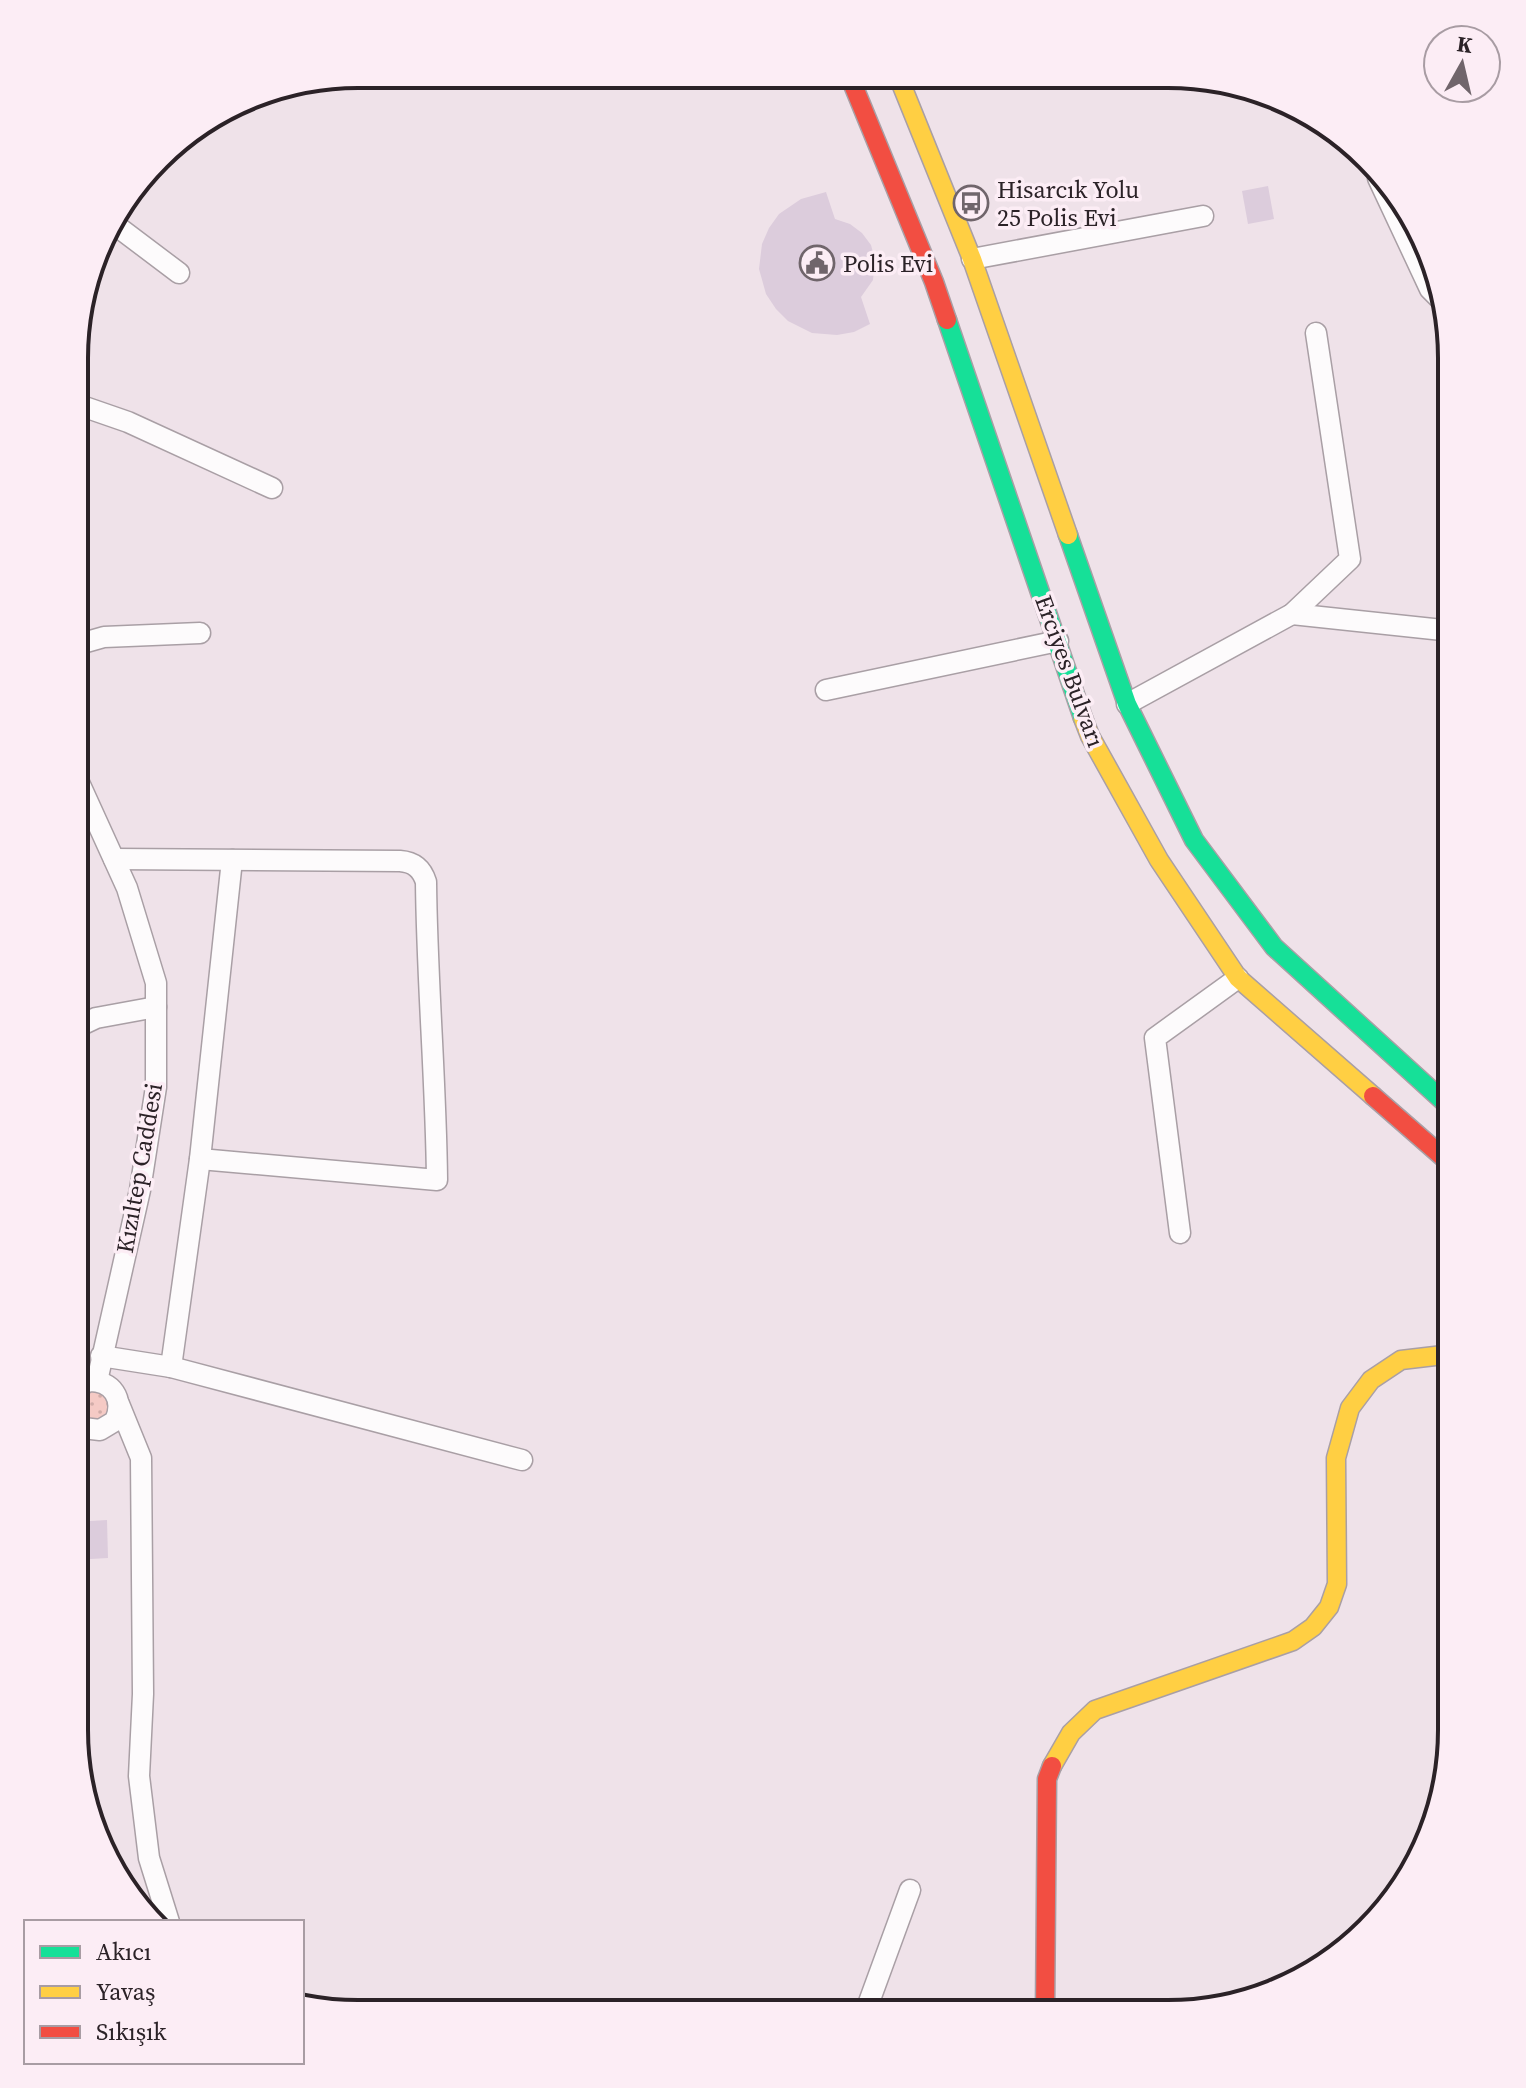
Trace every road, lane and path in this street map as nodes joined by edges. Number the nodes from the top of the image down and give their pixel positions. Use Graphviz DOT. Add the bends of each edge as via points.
graph roads {
  1 [pos="854,88"];
  2 [pos="903,88"];
  3 [pos="1392,208"];
  4 [pos="1203,216"];
  5 [pos="121,229"];
  6 [pos="972,259"];
  7 [pos="179,273"];
  8 [pos="1427,283"];
  9 [pos="1316,333"];
  10 [pos="88,408"];
  11 [pos="272,488"];
  12 [pos="1292,614"];
  13 [pos="1438,629"];
  14 [pos="200,633"];
  15 [pos="1058,641"];
  16 [pos="88,642"];
  17 [pos="826,690"];
  18 [pos="1127,704"];
  19 [pos="88,802"];
  20 [pos="114,859"];
  21 [pos="232,860"];
  22 [pos="1238,978"];
  23 [pos="156,1007"];
  24 [pos="88,1022"];
  25 [pos="1437,1096"];
  26 [pos="1437,1152"];
  27 [pos="200,1159"];
  28 [pos="1180,1233"];
  29 [pos="101,1356"];
  30 [pos="1437,1356"];
  31 [pos="171,1367"];
  32 [pos="88,1381"];
  33 [pos="97,1381"];
  34 [pos="119,1404"];
  35 [pos="88,1429"];
  36 [pos="522,1460"];
  37 [pos="910,1890"];
  38 [pos="160,1893"];
  39 [pos="145,1895"];
  40 [pos="168,1920"];
  41 [pos="870,2000"];
  42 [pos="1045,2000"];
  1 -- 15 [label="main road, Erciyes Bulvarı" via="934,282"];
  2 -- 6 [label="main road, Erciyes Bulvarı"];
  3 -- 8 [label="street"];
  4 -- 6 [label="street"];
  5 -- 7 [label="street"];
  6 -- 18 [label="main road, Erciyes Bulvarı"];
  9 -- 12 [label="street" via="1350,559"];
  10 -- 11 [label="street"];
  12 -- 13 [label="street"];
  12 -- 18 [label="street"];
  14 -- 16 [label="street"];
  15 -- 17 [label="street"];
  15 -- 22 [label="main road, Erciyes Bulvarı" via="1090,736 1159,860"];
  18 -- 25 [label="main road, Erciyes Bulvarı" via="1194,840 1274,947"];
  19 -- 20 [label="street, Kızıltep Caddesi"];
  20 -- 21 [label="street"];
  20 -- 23 [label="street, Kızıltep Caddesi" via="156,983"];
  21 -- 27 [label="street"];
  21 -- 27 [label="street" via="400,861 414,864 424,875 437,1180"];
  22 -- 26 [label="main road, Erciyes Bulvarı"];
  22 -- 28 [label="street" via="1155,1038"];
  23 -- 24 [label="street"];
  23 -- 29 [label="street, Kızıltep Caddesi" via="156,1087"];
  27 -- 31 [label="street"];
  29 -- 31 [label="street"];
  29 -- 33 [label="street, Kızıltep Caddesi"];
  30 -- 42 [label="main road" via="1401,1360 1371,1380 1350,1408 1336,1458 1337,1584 1329,1607 1313,1627 1293,1641 1095,1710 1056,1751 1047,1779"];
  31 -- 36 [label="street"];
  32 -- 33 [label="street"];
  33 -- 34 [label="street" via="113,1388"];
  34 -- 35 [label="street" via="115,1421 100,1430"];
  34 -- 38 [label="street" via="141,1458 139,1776 149,1858"];
  37 -- 41 [label="street"];
  38 -- 39 [label="street"];
  38 -- 40 [label="street"];
}
